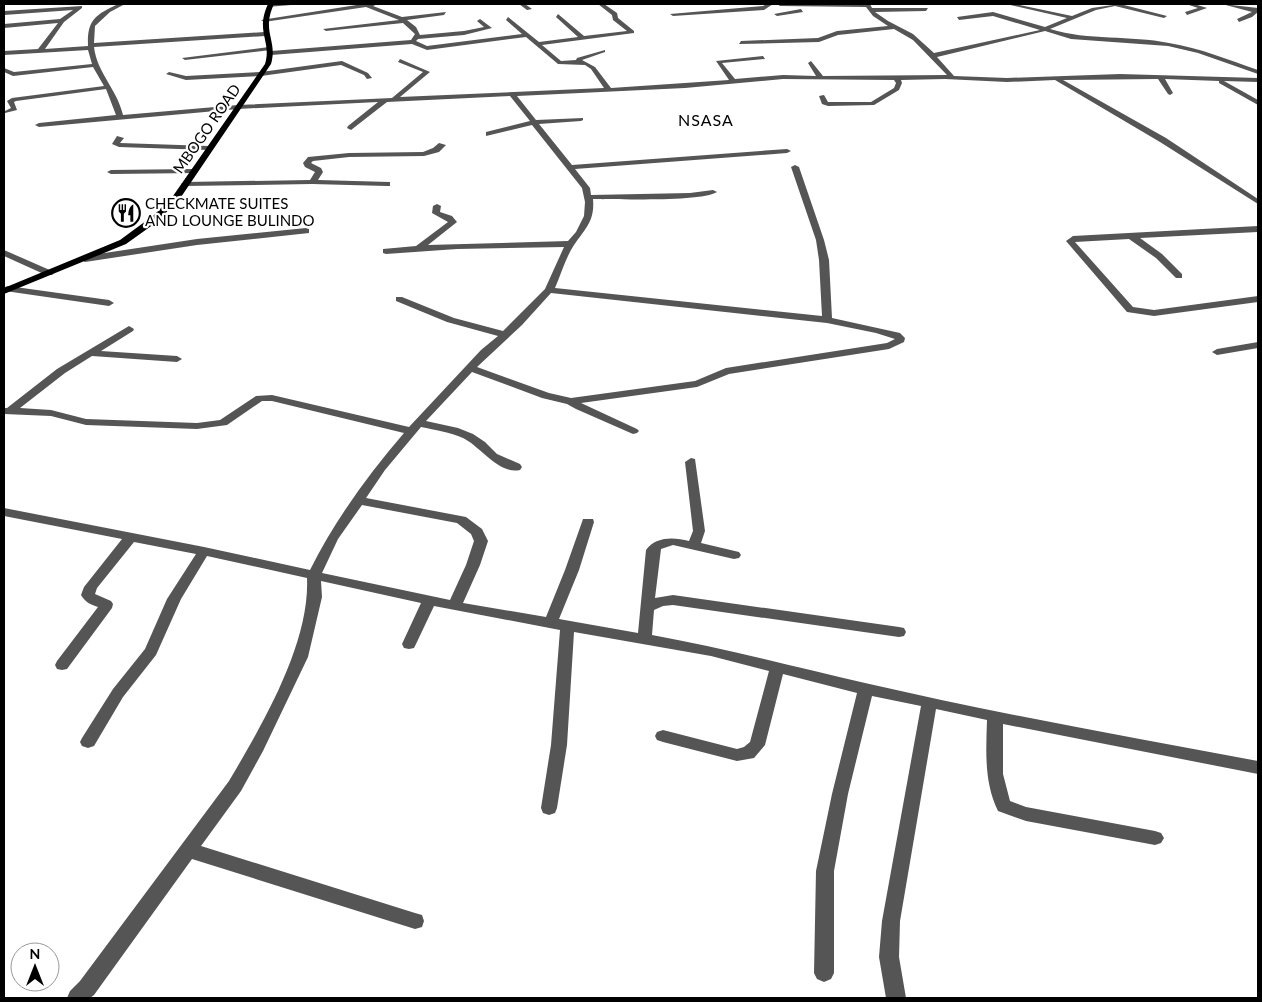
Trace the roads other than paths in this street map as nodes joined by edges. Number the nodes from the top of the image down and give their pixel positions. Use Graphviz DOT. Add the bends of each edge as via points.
graph roads {
  1 [pos="85,4"];
  2 [pos="122,4"];
  3 [pos="300,4"];
  4 [pos="374,4"];
  5 [pos="522,4"];
  6 [pos="601,4"];
  7 [pos="770,4"];
  8 [pos="780,4"];
  9 [pos="807,4"];
  10 [pos="831,4"];
  11 [pos="1009,4"];
  12 [pos="1115,4"];
  13 [pos="1190,4"];
  14 [pos="1225,4"];
  15 [pos="270,5"];
  16 [pos="364,5"];
  17 [pos="868,6"];
  18 [pos="78,8"];
  19 [pos="529,9"];
  20 [pos="926,9"];
  21 [pos="1257,10"];
  22 [pos="4,13"];
  23 [pos="1187,13"];
  24 [pos="444,14"];
  25 [pos="673,14"];
  26 [pos="777,14"];
  27 [pos="558,16"];
  28 [pos="1164,16"];
  29 [pos="959,18"];
  30 [pos="1073,18"];
  31 [pos="508,19"];
  32 [pos="264,20"];
  33 [pos="402,20"];
  34 [pos="1239,20"];
  35 [pos="62,21"];
  36 [pos="480,21"];
  37 [pos="4,26"];
  38 [pos="894,26"];
  39 [pos="326,30"];
  40 [pos="1045,30"];
  41 [pos="265,34"];
  42 [pos="528,35"];
  43 [pos="582,38"];
  44 [pos="415,40"];
  45 [pos="741,43"];
  46 [pos="537,44"];
  47 [pos="91,46"];
  48 [pos="358,46"];
  49 [pos="40,51"];
  50 [pos="270,51"];
  51 [pos="17,53"];
  52 [pos="365,53"];
  53 [pos="4,54"];
  54 [pos="185,58"];
  55 [pos="763,58"];
  56 [pos="932,59"];
  57 [pos="400,61"];
  58 [pos="580,62"];
  59 [pos="811,64"];
  60 [pos="95,65"];
  61 [pos="6,67"];
  62 [pos="1258,72"];
  63 [pos="169,74"];
  64 [pos="261,74"];
  65 [pos="1160,77"];
  66 [pos="369,78"];
  67 [pos="821,78"];
  68 [pos="896,78"];
  69 [pos="953,78"];
  70 [pos="1057,79"];
  71 [pos="1216,80"];
  72 [pos="1258,80"];
  73 [pos="734,82"];
  74 [pos="109,87"];
  75 [pos="608,90"];
  76 [pos="1170,93"];
  77 [pos="511,94"];
  78 [pos="822,96"];
  79 [pos="14,99"];
  80 [pos="4,100"];
  81 [pos="385,100"];
  82 [pos="393,100"];
  83 [pos="1258,103"];
  84 [pos="238,107"];
  85 [pos="7,112"];
  86 [pos="120,116"];
  87 [pos="581,119"];
  88 [pos="535,122"];
  89 [pos="39,125"];
  90 [pos="350,128"];
  91 [pos="489,134"];
  92 [pos="120,138"];
  93 [pos="442,145"];
  94 [pos="210,148"];
  95 [pos="787,151"];
  96 [pos="570,166"];
  97 [pos="796,167"];
  98 [pos="194,171"];
  99 [pos="111,172"];
  100 [pos="312,182"];
  101 [pos="185,184"];
  102 [pos="387,184"];
  103 [pos="713,192"];
  104 [pos="589,197"];
  105 [pos="1258,202"];
  106 [pos="437,206"];
  107 [pos="1258,229"];
  108 [pos="306,231"];
  109 [pos="1130,236"];
  110 [pos="570,244"];
  111 [pos="418,250"];
  112 [pos="386,251"];
  113 [pos="4,253"];
  114 [pos="85,259"];
  115 [pos="49,273"];
  116 [pos="1179,276"];
  117 [pos="6,290"];
  118 [pos="550,290"];
  119 [pos="1258,298"];
  120 [pos="399,299"];
  121 [pos="109,303"];
  122 [pos="827,320"];
  123 [pos="129,329"];
  124 [pos="504,334"];
  125 [pos="1258,345"];
  126 [pos="1217,352"];
  127 [pos="91,353"];
  128 [pos="177,359"];
  129 [pos="471,368"];
  130 [pos="571,402"];
  131 [pos="7,411"];
  132 [pos="415,427"];
  133 [pos="633,431"];
  134 [pos="691,462"];
  135 [pos="516,467"];
  136 [pos="358,500"];
  137 [pos="4,512"];
  138 [pos="588,522"];
  139 [pos="130,538"];
  140 [pos="693,546"];
  141 [pos="204,551"];
  142 [pos="734,555"];
  143 [pos="314,576"];
  144 [pos="429,601"];
  145 [pos="454,606"];
  146 [pos="648,607"];
  147 [pos="550,624"];
  148 [pos="567,627"];
  149 [pos="899,632"];
  150 [pos="644,640"];
  151 [pos="409,644"];
  152 [pos="62,665"];
  153 [pos="777,668"];
  154 [pos="866,689"];
  155 [pos="929,703"];
  156 [pos="994,716"];
  157 [pos="663,736"];
  158 [pos="88,742"];
  159 [pos="1258,768"];
  160 [pos="549,808"];
  161 [pos="1155,838"];
  162 [pos="188,850"];
  163 [pos="415,921"];
  164 [pos="824,973"];
  165 [pos="77,998"];
  166 [pos="896,998"];
  1 -- 18 [label="street"];
  2 -- 47 [label="street" via="92,25"];
  3 -- 15 [label="street"];
  4 -- 16 [label="street"];
  5 -- 19 [label="street"];
  6 -- 43 [label="street" via="632,32"];
  7 -- 25 [label="street" via="764,8"];
  8 -- 9 [label="street"];
  9 -- 10 [label="street"];
  9 -- 26 [label="street" via="808,10"];
  10 -- 17 [label="street"];
  11 -- 30 [label="street"];
  12 -- 28 [label="street"];
  12 -- 30 [label="street"];
  13 -- 23 [label="street" via="1204,8"];
  14 -- 21 [label="street"];
  15 -- 32 [label="main road"];
  16 -- 32 [label="street"];
  16 -- 33 [label="street"];
  17 -- 20 [label="street"];
  17 -- 38 [label="street" via="877,18"];
  18 -- 22 [label="street"];
  18 -- 35 [label="street"];
  21 -- 34 [label="street"];
  24 -- 33 [label="street"];
  27 -- 43 [label="street"];
  29 -- 40 [label="street" via="993,14"];
  30 -- 40 [label="street"];
  31 -- 42 [label="street"];
  32 -- 41 [label="main road"];
  33 -- 39 [label="street"];
  33 -- 44 [label="street" via="417,31"];
  35 -- 37 [label="street"];
  35 -- 49 [label="street"];
  36 -- 44 [label="street" via="489,28"];
  38 -- 45 [label="street" via="838,33 819,40"];
  38 -- 56 [label="street" via="915,38"];
  40 -- 56 [label="street"];
  40 -- 62 [label="street" via="1078,38 1168,44"];
  41 -- 47 [label="street"];
  41 -- 50 [label="main road"];
  42 -- 44 [label="street" via="427,48"];
  42 -- 46 [label="street"];
  43 -- 46 [label="street"];
  43 -- 58 [label="street" via="604,50 578,59"];
  44 -- 48 [label="street"];
  46 -- 58 [label="street" via="560,63"];
  47 -- 49 [label="street"];
  47 -- 60 [label="street"];
  48 -- 50 [label="street"];
  48 -- 52 [label="street"];
  49 -- 51 [label="street"];
  50 -- 54 [label="street"];
  50 -- 64 [label="main road, MBOGO ROAD" via="268,64"];
  51 -- 53 [label="street"];
  51 -- 61 [label="street"];
  55 -- 73 [label="street" via="719,60"];
  56 -- 69 [label="street"];
  57 -- 82 [label="street" via="427,72"];
  58 -- 75 [label="street" via="593,68"];
  59 -- 67 [label="street"];
  60 -- 61 [label="street" via="13,74"];
  60 -- 74 [label="street"];
  63 -- 64 [label="street" via="186,78"];
  64 -- 66 [label="street" via="342,63"];
  64 -- 84 [label="main road, MBOGO ROAD"];
  65 -- 70 [label="street"];
  65 -- 71 [label="street"];
  65 -- 76 [label="street"];
  67 -- 68 [label="street"];
  67 -- 73 [label="street" via="783,77"];
  68 -- 69 [label="street"];
  68 -- 78 [label="street" via="896,89 872,104 828,104 824,103"];
  69 -- 70 [label="street"];
  70 -- 105 [label="street" via="1163,140"];
  71 -- 72 [label="street"];
  71 -- 83 [label="street"];
  73 -- 75 [label="street"];
  74 -- 79 [label="street"];
  74 -- 86 [label="street" via="117,101"];
  75 -- 77 [label="street"];
  77 -- 82 [label="street"];
  77 -- 88 [label="street"];
  79 -- 80 [label="street"];
  79 -- 85 [label="street" via="10,102 15,109"];
  81 -- 82 [label="street"];
  81 -- 84 [label="street"];
  81 -- 90 [label="street"];
  84 -- 86 [label="street"];
  84 -- 94 [label="main road, MBOGO ROAD"];
  86 -- 89 [label="street"];
  87 -- 88 [label="street"];
  88 -- 91 [label="street"];
  88 -- 96 [label="street"];
  92 -- 94 [label="street" via="116,144"];
  93 -- 100 [label="street" via="424,154 311,159 308,165 319,172"];
  94 -- 98 [label="main road, MBOGO ROAD"];
  95 -- 96 [label="street"];
  96 -- 104 [label="street"];
  97 -- 122 [label="street" via="820,240"];
  98 -- 99 [label="street"];
  98 -- 101 [label="main road, MBOGO ROAD"];
  100 -- 101 [label="street"];
  100 -- 102 [label="street"];
  101 -- 114 [label="main road, MBOGO ROAD" via="160,215 140,231"];
  103 -- 104 [label="street"];
  104 -- 110 [label="street" via="588,216"];
  106 -- 111 [label="street" via="436,213 453,222"];
  107 -- 109 [label="street"];
  108 -- 114 [label="street" via="197,242"];
  109 -- 116 [label="street" via="1159,256"];
  109 -- 119 [label="street" via="1070,241 1130,310 1161,312"];
  110 -- 111 [label="street"];
  110 -- 118 [label="street"];
  111 -- 112 [label="street"];
  113 -- 115 [label="street"];
  114 -- 115 [label="main road, MBOGO ROAD"];
  115 -- 117 [label="main road, MBOGO ROAD"];
  117 -- 121 [label="street"];
  118 -- 122 [label="street"];
  118 -- 124 [label="street"];
  120 -- 124 [label="street" via="463,326"];
  122 -- 130 [label="street" via="896,335 899,342 726,371 698,384"];
  123 -- 127 [label="street"];
  124 -- 129 [label="street"];
  125 -- 126 [label="street"];
  127 -- 128 [label="street"];
  127 -- 131 [label="street"];
  129 -- 130 [label="street"];
  129 -- 132 [label="street"];
  130 -- 133 [label="street"];
  131 -- 132 [label="street" via="51,412 86,422 196,426 223,423 260,398 272,398"];
  132 -- 135 [label="street" via="454,430 481,444 493,457"];
  132 -- 136 [label="street"];
  134 -- 140 [label="street" via="699,531"];
  136 -- 143 [label="street"];
  136 -- 145 [label="street" via="461,520 477,532 481,541"];
  137 -- 139 [label="street"];
  138 -- 147 [label="street"];
  139 -- 141 [label="street"];
  139 -- 152 [label="street" via="91,587 88,595 92,600 104,602 105,608"];
  140 -- 142 [label="street"];
  140 -- 146 [label="street" via="673,541 656,546 651,556"];
  141 -- 143 [label="street"];
  141 -- 158 [label="street" via="174,599 151,651 118,693"];
  143 -- 144 [label="street"];
  143 -- 162 [label="street" via="315,597 301,657 235,786"];
  144 -- 145 [label="street"];
  144 -- 151 [label="street"];
  145 -- 147 [label="street"];
  146 -- 149 [label="street" via="673,600"];
  146 -- 150 [label="street"];
  147 -- 148 [label="street"];
  148 -- 150 [label="street"];
  148 -- 160 [label="street" via="559,745"];
  150 -- 153 [label="street" via="711,651"];
  153 -- 154 [label="street"];
  153 -- 157 [label="street" via="757,745 748,753 737,755"];
  154 -- 155 [label="street"];
  154 -- 164 [label="street" via="825,871"];
  155 -- 156 [label="street"];
  155 -- 166 [label="street" via="891,921 889,957"];
  156 -- 159 [label="street"];
  156 -- 161 [label="street" via="994,772 1004,806 1026,814"];
  162 -- 163 [label="street"];
  162 -- 165 [label="street"];
}
